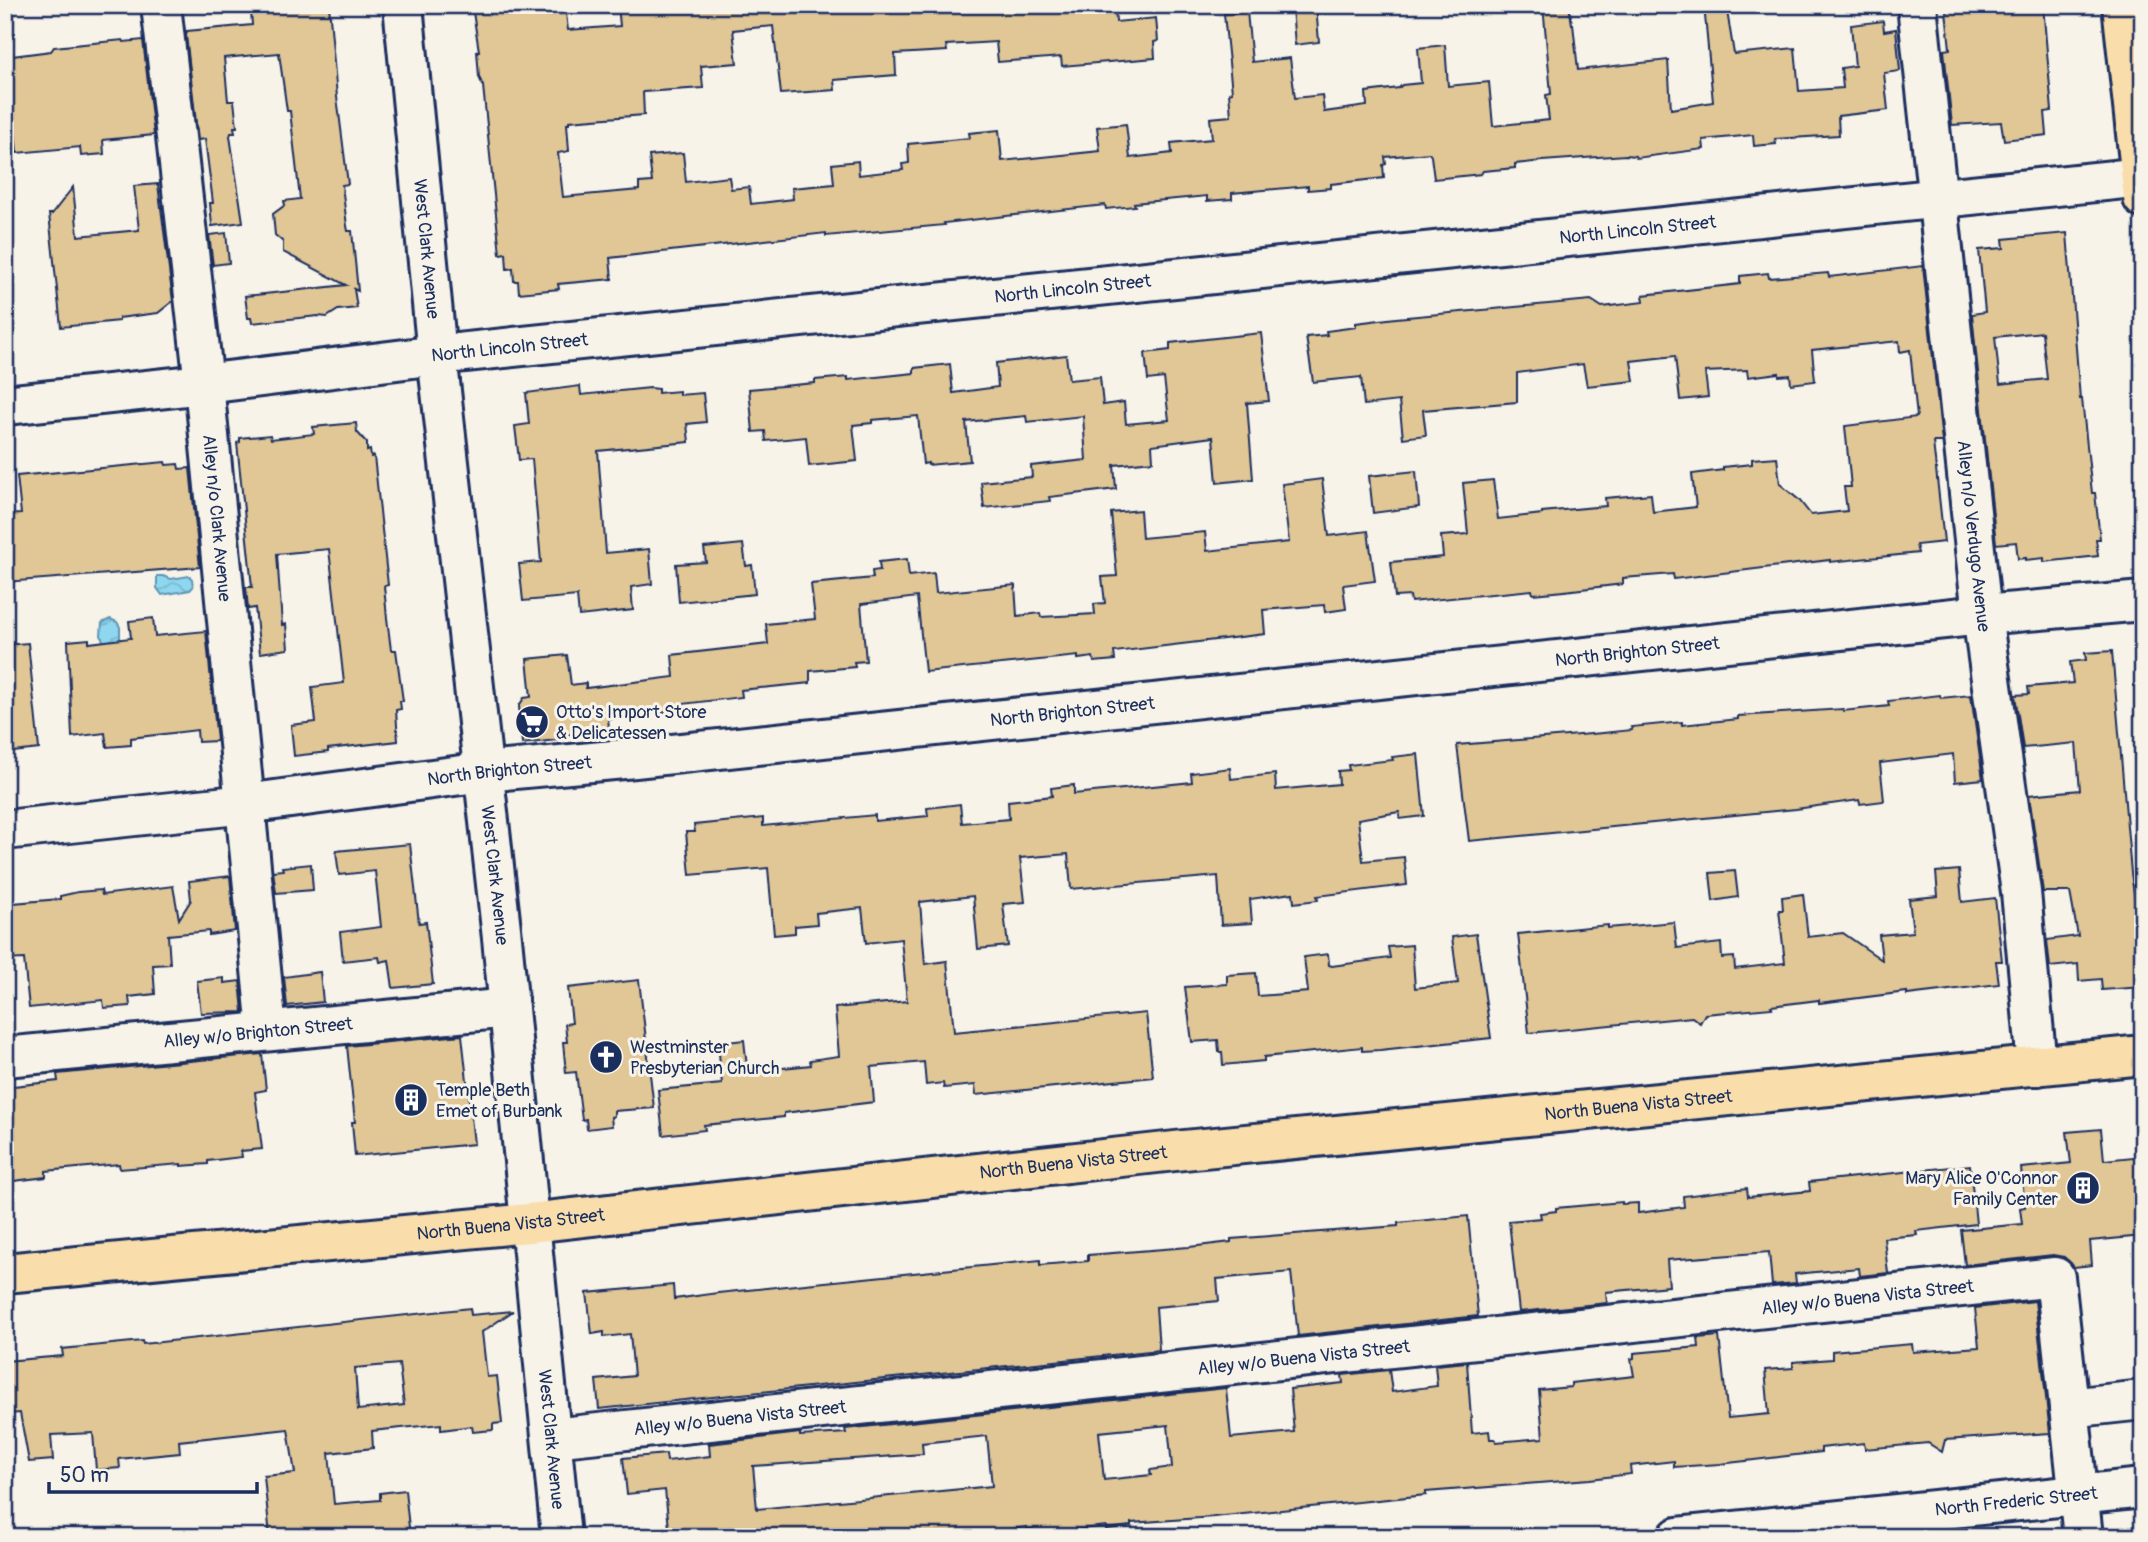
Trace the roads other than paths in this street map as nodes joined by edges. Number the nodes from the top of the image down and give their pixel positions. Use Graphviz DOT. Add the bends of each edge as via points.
graph roads {
  1 [pos="161,5"];
  2 [pos="403,5"];
  3 [pos="1917,5"];
  4 [pos="2122,5"];
  5 [pos="2142,184"];
  6 [pos="1937,197"];
  7 [pos="437,355"];
  8 [pos="204,384"];
  9 [pos="5,405"];
  10 [pos="2143,601"];
  11 [pos="1982,615"];
  12 [pos="484,772"];
  13 [pos="246,804"];
  14 [pos="5,830"];
  15 [pos="509,1008"];
  16 [pos="267,1031"];
  17 [pos="2143,1055"];
  18 [pos="5,1058"];
  19 [pos="2037,1066"];
  20 [pos="528,1223"];
  21 [pos="5,1273"];
  22 [pos="2143,1400"];
  23 [pos="2069,1408"];
  24 [pos="552,1438"];
  25 [pos="2143,1488"];
  26 [pos="2079,1495"];
  27 [pos="561,1537"];
  28 [pos="1678,1537"];
  29 [pos="2083,1537"];
  1 -- 8 [label="street, Alley n/o Clark Avenue"];
  2 -- 7 [label="street, West Clark Avenue"];
  3 -- 6 [label="street, Alley n/o Verdugo Avenue"];
  4 -- 5 [label="main road"];
  5 -- 6 [label="street, North Lincoln Street"];
  6 -- 7 [label="street, North Lincoln Street"];
  6 -- 11 [label="street, Alley n/o Verdugo Avenue"];
  7 -- 8 [label="street, North Lincoln Street"];
  7 -- 12 [label="street, West Clark Avenue"];
  8 -- 9 [label="street, North Lincoln Street"];
  8 -- 13 [label="street, Alley n/o Clark Avenue"];
  10 -- 11 [label="street, North Brighton Street"];
  11 -- 12 [label="street, North Brighton Street"];
  11 -- 19 [label="street, Alley n/o Verdugo Avenue" via="2021,892"];
  12 -- 13 [label="street, North Brighton Street"];
  12 -- 15 [label="street, West Clark Avenue"];
  13 -- 14 [label="street, North Brighton Street"];
  13 -- 16 [label="street, Alley n/o Clark Avenue"];
  15 -- 16 [label="street, Alley w/o Brighton Street"];
  15 -- 20 [label="street, West Clark Avenue"];
  16 -- 18 [label="street, Alley w/o Brighton Street"];
  17 -- 19 [label="main road, North Buena Vista Street"];
  19 -- 20 [label="main road, North Buena Vista Street" via="1170,1152"];
  20 -- 21 [label="main road, North Buena Vista Street"];
  20 -- 24 [label="street, West Clark Avenue"];
  22 -- 23 [label="street"];
  23 -- 24 [label="street, Alley w/o Buena Vista Street" via="2055,1277"];
  23 -- 26 [label="street"];
  24 -- 27 [label="street, West Clark Avenue"];
  25 -- 26 [label="street, North Frederic Street"];
  26 -- 28 [label="street, North Frederic Street"];
  26 -- 29 [label="street"];
}
